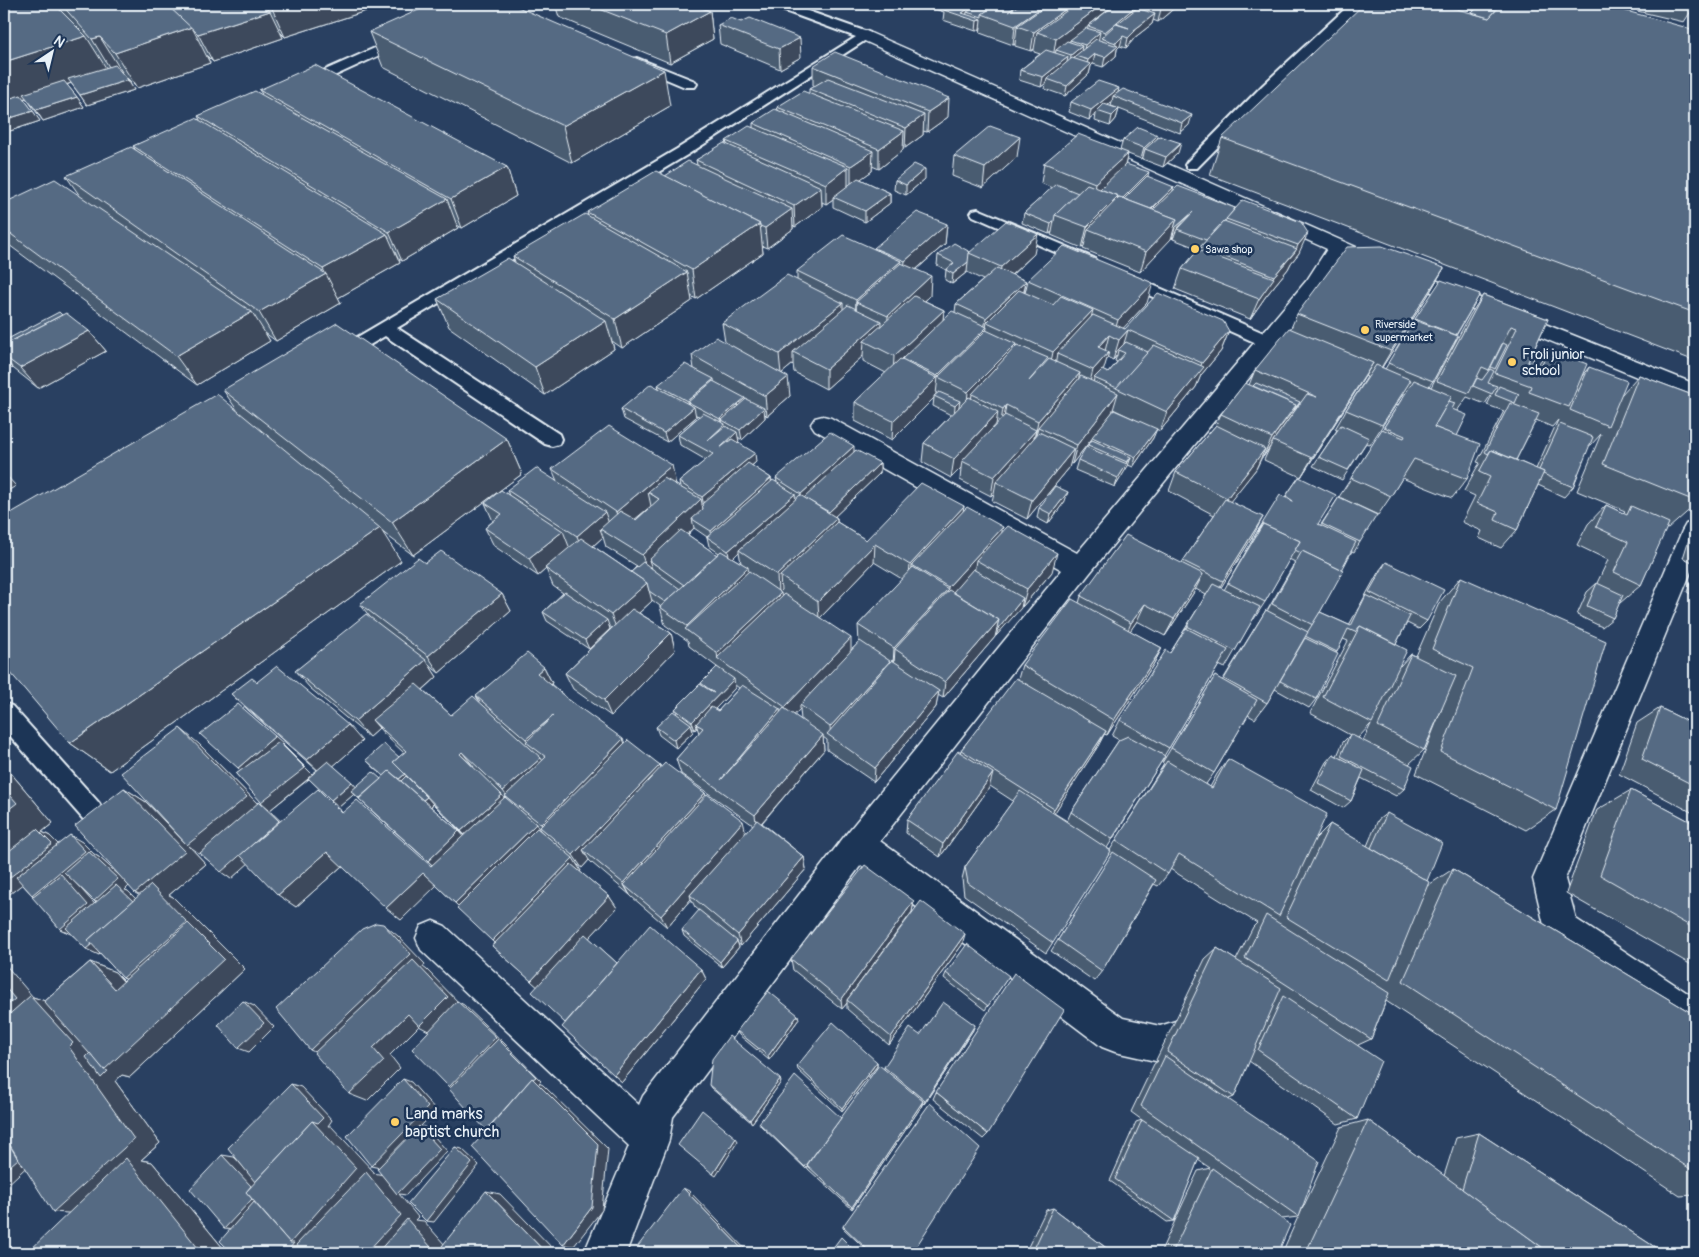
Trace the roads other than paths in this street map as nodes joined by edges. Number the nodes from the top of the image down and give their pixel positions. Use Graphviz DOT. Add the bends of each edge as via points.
graph roads {
  1 [pos="778,4"];
  2 [pos="1373,4"];
  3 [pos="1471,4"];
  4 [pos="1518,17"];
  5 [pos="411,36"];
  6 [pos="866,36"];
  7 [pos="627,58"];
  8 [pos="690,84"];
  9 [pos="294,89"];
  10 [pos="1192,165"];
  11 [pos="978,213"];
  12 [pos="1338,247"];
  13 [pos="385,328"];
  14 [pos="1267,340"];
  15 [pos="327,363"];
  16 [pos="1695,393"];
  17 [pos="823,424"];
  18 [pos="552,439"];
  19 [pos="1695,530"];
  20 [pos="1080,567"];
  21 [pos="4,713"];
  22 [pos="91,811"];
  23 [pos="858,844"];
  24 [pos="433,938"];
  25 [pos="1695,1020"];
  26 [pos="1216,1026"];
  27 [pos="650,1140"];
  28 [pos="604,1253"];
  1 -- 6 [label="lane"];
  2 -- 10 [label="lane" via="1350,11"];
  3 -- 4 [label="lane"];
  5 -- 9 [label="lane"];
  6 -- 12 [label="street"];
  6 -- 13 [label="lane" via="682,152"];
  7 -- 8 [label="lane"];
  11 -- 14 [label="lane"];
  12 -- 14 [label="street" via="1315,284"];
  12 -- 16 [label="street"];
  13 -- 15 [label="lane"];
  13 -- 18 [label="lane"];
  14 -- 20 [label="street"];
  17 -- 20 [label="street"];
  19 -- 25 [label="street" via="1549,879 1562,929"];
  20 -- 23 [label="street"];
  21 -- 22 [label="lane"];
  23 -- 26 [label="street" via="1115,1034 1160,1044"];
  23 -- 27 [label="street" via="656,1109"];
  24 -- 27 [label="street"];
  27 -- 28 [label="street"];
}
